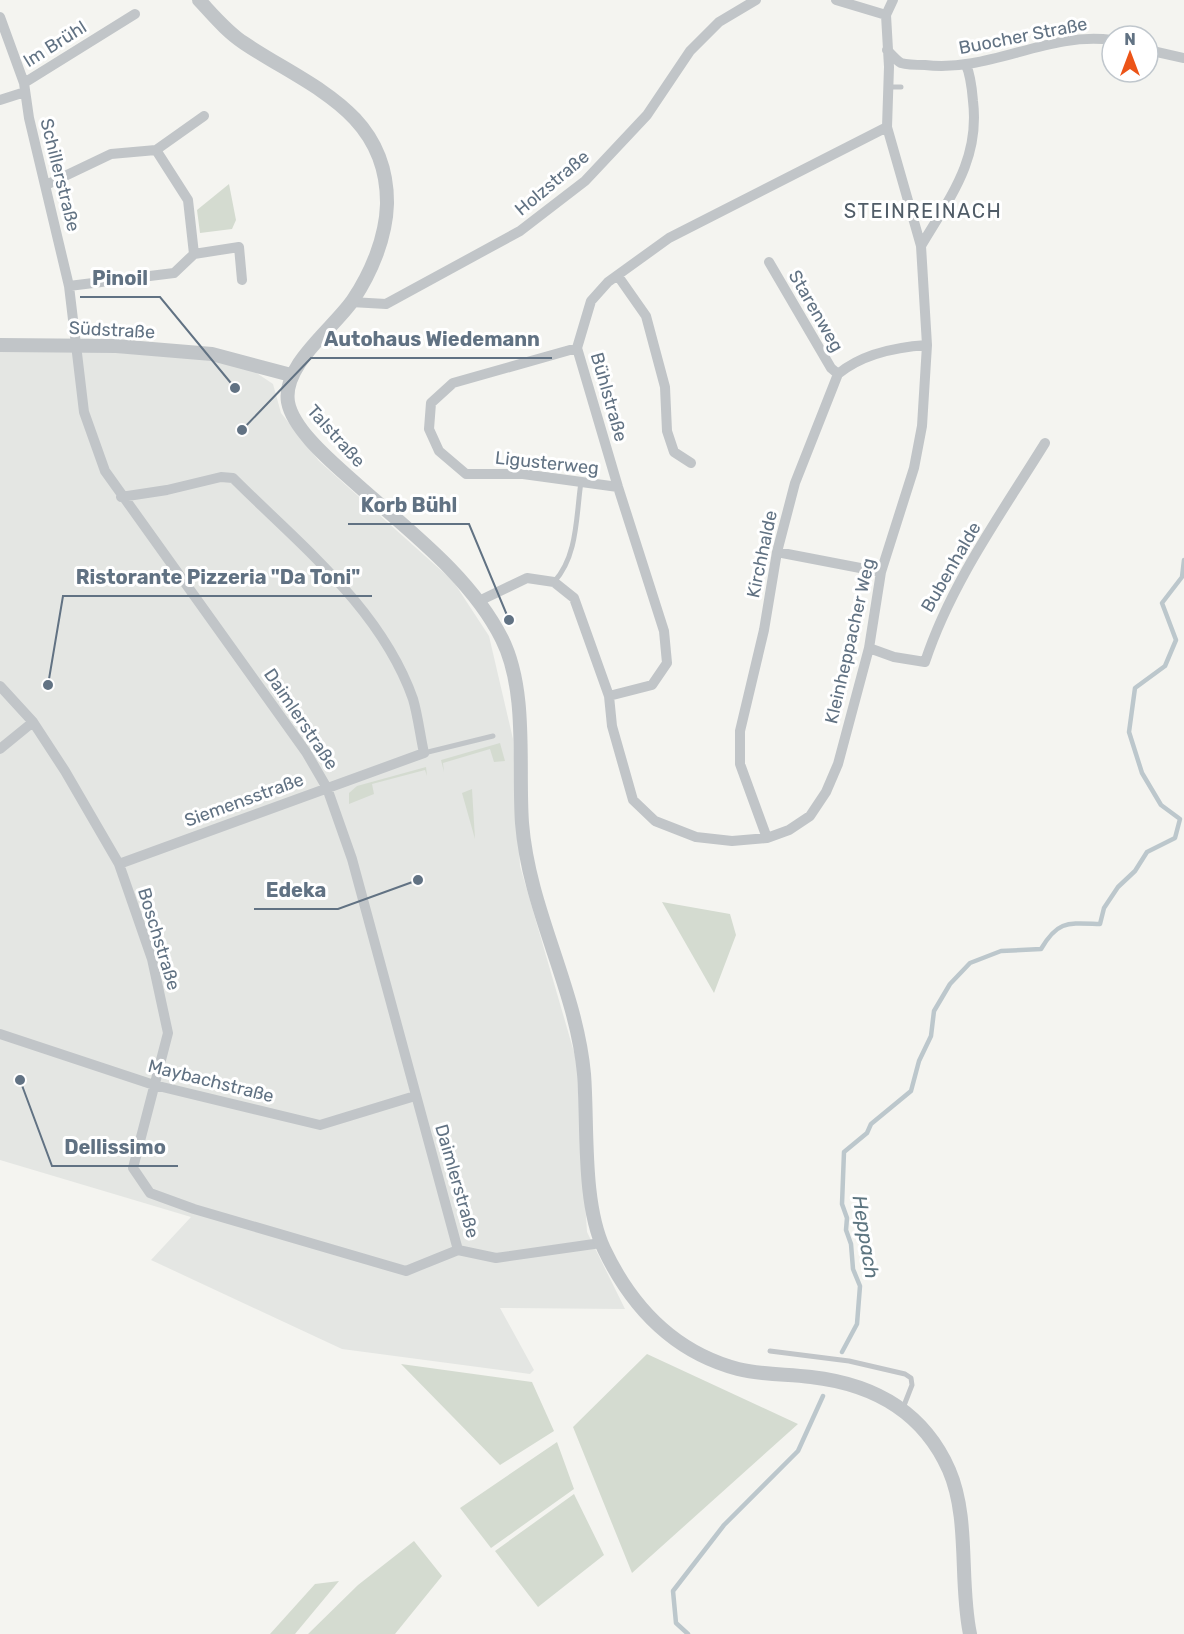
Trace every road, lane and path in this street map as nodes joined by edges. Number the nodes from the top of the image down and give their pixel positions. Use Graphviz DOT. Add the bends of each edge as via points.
graph roads {
  1 [pos="199,0"];
  2 [pos="756,0"];
  3 [pos="836,0"];
  4 [pos="893,0"];
  5 [pos="135,14"];
  6 [pos="886,15"];
  7 [pos="0,17"];
  8 [pos="1100,38"];
  9 [pos="887,50"];
  10 [pos="1160,53"];
  11 [pos="1184,58"];
  12 [pos="966,65"];
  13 [pos="889,87"];
  14 [pos="901,87"];
  15 [pos="24,88"];
  16 [pos="0,100"];
  17 [pos="204,116"];
  18 [pos="887,127"];
  19 [pos="156,150"];
  20 [pos="46,185"];
  21 [pos="921,246"];
  22 [pos="194,254"];
  23 [pos="769,262"];
  24 [pos="618,276"];
  25 [pos="242,280"];
  26 [pos="69,286"];
  27 [pos="351,302"];
  28 [pos="0,345"];
  29 [pos="75,345"];
  30 [pos="927,345"];
  31 [pos="577,348"];
  32 [pos="838,374"];
  33 [pos="291,375"];
  34 [pos="1045,443"];
  35 [pos="691,463"];
  36 [pos="581,483"];
  37 [pos="618,488"];
  38 [pos="121,497"];
  39 [pos="777,552"];
  40 [pos="881,572"];
  41 [pos="554,582"];
  42 [pos="479,601"];
  43 [pos="869,648"];
  44 [pos="0,686"];
  45 [pos="609,696"];
  46 [pos="33,722"];
  47 [pos="493,736"];
  48 [pos="0,749"];
  49 [pos="424,753"];
  50 [pos="327,788"];
  51 [pos="767,838"];
  52 [pos="119,864"];
  53 [pos="0,1034"];
  54 [pos="154,1085"];
  55 [pos="415,1095"];
  56 [pos="601,1243"];
  57 [pos="458,1250"];
  58 [pos="770,1351"];
  59 [pos="903,1408"];
  60 [pos="970,1634"];
  1 -- 27 [label="street" via="238,40 333,97 363,128 376,149 387,204 372,268"];
  2 -- 27 [label="street, Holzstraße" via="719,22 690,51 647,115 585,181 520,231 386,304"];
  3 -- 6 [label="street"];
  4 -- 6 [label="street"];
  5 -- 15 [label="street, Im Brühl"];
  6 -- 9 [label="street"];
  7 -- 15 [label="street, Schillerstraße"];
  8 -- 12 [label="street, Buocher Straße" via="1071,39"];
  9 -- 12 [label="street, Buocher Straße" via="901,63"];
  9 -- 13 [label="street, Kleinheppacher Weg"];
  10 -- 11 [label="street"];
  12 -- 21 [label="street" via="973,96 975,138 957,187"];
  13 -- 14 [label="lane"];
  13 -- 18 [label="street, Kleinheppacher Weg"];
  15 -- 16 [label="street, Im Brühl"];
  15 -- 20 [label="street, Schillerstraße"];
  17 -- 19 [label="street"];
  18 -- 21 [label="street, Kleinheppacher Weg"];
  18 -- 24 [label="street, Bühlstraße" via="669,238"];
  19 -- 20 [label="street" via="111,154"];
  19 -- 22 [label="street" via="188,200"];
  20 -- 26 [label="street, Schillerstraße"];
  21 -- 30 [label="street, Kleinheppacher Weg"];
  22 -- 25 [label="street" via="239,247"];
  22 -- 26 [label="street" via="174,273"];
  23 -- 32 [label="street, Starenweg"];
  24 -- 31 [label="street, Bühlstraße" via="591,301"];
  24 -- 35 [label="street" via="646,316 664,387 667,431 674,452"];
  26 -- 29 [label="street, Schillerstraße"];
  27 -- 33 [label="street"];
  28 -- 29 [label="street, Südstraße"];
  29 -- 33 [label="street, Südstraße" via="225,355"];
  29 -- 38 [label="street, Daimlerstraße" via="84,412 105,471"];
  30 -- 32 [label="street" via="888,350 849,365"];
  30 -- 40 [label="street, Kleinheppacher Weg" via="915,468"];
  31 -- 36 [label="street, Ligusterweg" via="453,383 431,403 429,429 439,451 466,474 523,474"];
  31 -- 37 [label="street, Bühlstraße"];
  32 -- 39 [label="street, Kirchhalde" via="795,483"];
  33 -- 42 [label="street, Talstraße" via="287,390 292,414 317,446"];
  34 -- 43 [label="street, Bubenhalde" via="952,593 925,662"];
  36 -- 37 [label="street, Ligusterweg"];
  36 -- 41 [label="lane" via="570,558"];
  37 -- 45 [label="street, Bühlstraße" via="664,631 667,663 652,685"];
  38 -- 49 [label="street" via="233,478 355,600 390,648 413,700"];
  38 -- 50 [label="street, Daimlerstraße" via="306,752"];
  39 -- 40 [label="street"];
  39 -- 51 [label="street, Kirchhalde" via="762,639 740,730 740,764"];
  40 -- 43 [label="street, Kleinheppacher Weg"];
  41 -- 42 [label="street" via="527,578"];
  41 -- 45 [label="street, Kleinheppacher Weg" via="574,598"];
  42 -- 56 [label="street, Talstraße" via="504,642 516,682 527,859 534,899 573,1012 584,1071 587,1150"];
  43 -- 51 [label="street, Kleinheppacher Weg" via="838,764 826,792 810,816"];
  44 -- 46 [label="street, Boschstraße"];
  45 -- 51 [label="street, Kleinheppacher Weg" via="612,726 633,800 655,821 696,837 732,841"];
  46 -- 48 [label="street"];
  46 -- 52 [label="street, Boschstraße"];
  47 -- 49 [label="lane"];
  49 -- 50 [label="street, Siemensstraße"];
  50 -- 52 [label="street, Siemensstraße"];
  50 -- 55 [label="street, Daimlerstraße" via="356,858"];
  52 -- 54 [label="street, Boschstraße" via="152,959 168,1033"];
  53 -- 54 [label="street, Maybachstraße"];
  54 -- 55 [label="street, Maybachstraße" via="320,1125"];
  54 -- 57 [label="street, Boschstraße" via="133,1168 150,1193 406,1271"];
  55 -- 57 [label="street, Daimlerstraße"];
  56 -- 57 [label="street, Daimlerstraße" via="545,1255 496,1258"];
  56 -- 59 [label="street, Talstraße" via="634,1299 657,1326 682,1346 737,1369 851,1384"];
  58 -- 59 [label="lane" via="849,1361 904,1374 911,1378 912,1385"];
  59 -- 60 [label="street, Talstraße" via="936,1444 951,1473 960,1519"];
}
